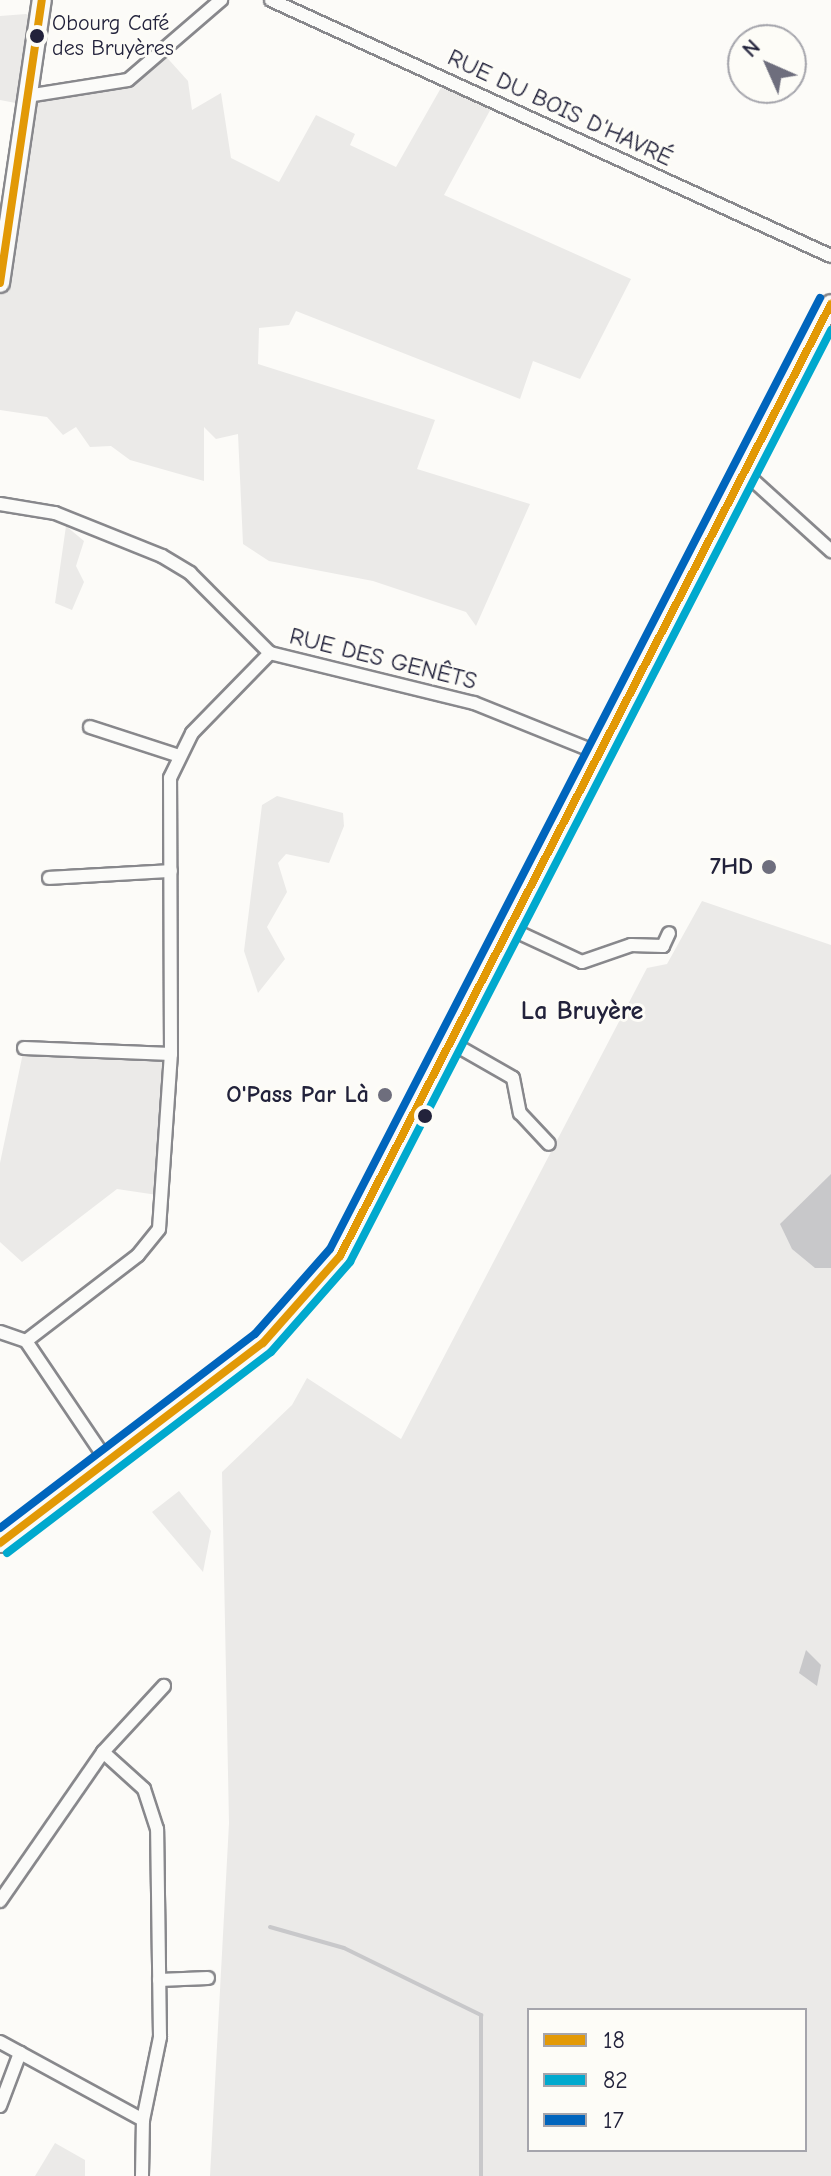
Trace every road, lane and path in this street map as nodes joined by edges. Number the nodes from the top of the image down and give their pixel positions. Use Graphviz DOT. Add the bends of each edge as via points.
graph roads {
  1 [pos="42,0"];
  2 [pos="221,0"];
  3 [pos="271,0"];
  4 [pos="27,96"];
  5 [pos="831,256"];
  6 [pos="0,283"];
  7 [pos="831,304"];
  8 [pos="744,472"];
  9 [pos="0,504"];
  10 [pos="831,551"];
  11 [pos="270,653"];
  12 [pos="90,727"];
  13 [pos="601,754"];
  14 [pos="176,755"];
  15 [pos="171,871"];
  16 [pos="49,878"];
  17 [pos="511,929"];
  18 [pos="669,933"];
  19 [pos="452,1043"];
  20 [pos="24,1048"];
  21 [pos="171,1054"];
  22 [pos="549,1144"];
  23 [pos="0,1332"];
  24 [pos="26,1341"];
  25 [pos="107,1461"];
  26 [pos="0,1543"];
  27 [pos="164,1686"];
  28 [pos="103,1752"];
  29 [pos="0,1901"];
  30 [pos="208,1978"];
  31 [pos="159,1980"];
  32 [pos="0,2042"];
  33 [pos="20,2053"];
  34 [pos="0,2106"];
  35 [pos="143,2120"];
  36 [pos="142,2176"];
  1 -- 4 [label="main road"];
  2 -- 4 [label="street" via="128,80"];
  3 -- 5 [label="street, RUE DU BOIS D'HAVRÉ"];
  4 -- 6 [label="main road"];
  7 -- 8 [label="main road"];
  8 -- 10 [label="street"];
  8 -- 13 [label="main road"];
  9 -- 11 [label="street, RUE DES GENÊTS" via="55,513 162,556 190,573"];
  11 -- 13 [label="street, RUE DES GENÊTS" via="474,703"];
  11 -- 14 [label="street"];
  12 -- 14 [label="street"];
  13 -- 17 [label="main road"];
  14 -- 15 [label="street"];
  15 -- 16 [label="street"];
  15 -- 21 [label="street"];
  17 -- 18 [label="street" via="582,962 631,945 663,946"];
  17 -- 19 [label="main road"];
  19 -- 22 [label="street" via="513,1078 520,1113"];
  19 -- 25 [label="main road" via="349,1242 307,1300 245,1357"];
  20 -- 21 [label="street"];
  21 -- 24 [label="street" via="159,1229 138,1255"];
  23 -- 24 [label="street"];
  24 -- 25 [label="street"];
  25 -- 26 [label="main road"];
  27 -- 28 [label="street"];
  28 -- 29 [label="street"];
  28 -- 31 [label="street" via="144,1789 155,1812"];
  30 -- 31 [label="street"];
  31 -- 35 [label="street" via="160,2037"];
  32 -- 33 [label="street"];
  33 -- 34 [label="street"];
  33 -- 35 [label="street"];
  35 -- 36 [label="street"];
}
